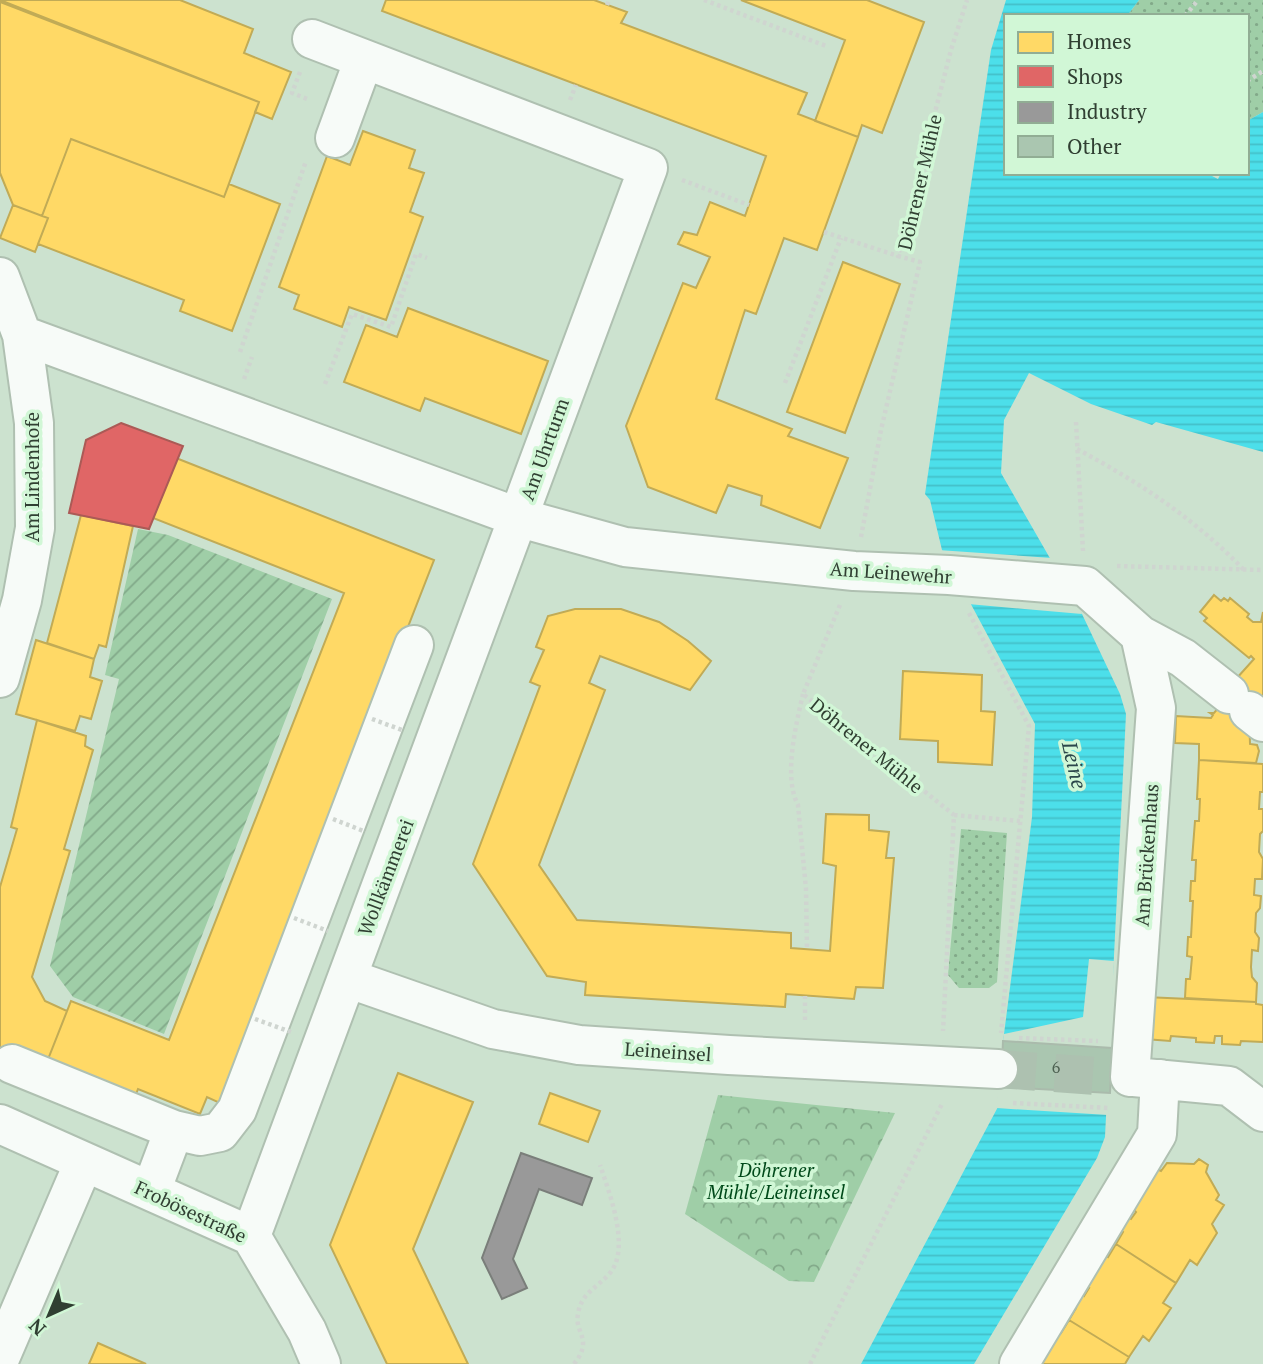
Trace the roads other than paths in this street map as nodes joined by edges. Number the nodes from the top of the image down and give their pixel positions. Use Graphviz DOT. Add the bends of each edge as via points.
graph roads {
  1 [pos="312,39"];
  2 [pos="364,59"];
  3 [pos="321,148"];
  4 [pos="0,277"];
  5 [pos="22,334"];
  6 [pos="520,518"];
  7 [pos="14,561"];
  8 [pos="1140,635"];
  9 [pos="414,645"];
  10 [pos="0,678"];
  11 [pos="1247,709"];
  12 [pos="347,978"];
  13 [pos="12,1064"];
  14 [pos="1002,1069"];
  15 [pos="1123,1076"];
  16 [pos="1263,1112"];
  17 [pos="0,1124"];
  18 [pos="174,1130"];
  19 [pos="84,1162"];
  20 [pos="151,1191"];
  21 [pos="251,1236"];
  22 [pos="0,1358"];
  23 [pos="321,1364"];
  24 [pos="1019,1364"];
  1 -- 2 [label="street"];
  2 -- 3 [label="street"];
  2 -- 6 [label="street, Am Uhrturm" via="648,168"];
  4 -- 5 [label="street, Am Lindenhofe"];
  5 -- 6 [label="street, Am Uhrturm"];
  5 -- 7 [label="street, Am Lindenhofe" via="34,423 35,528"];
  6 -- 8 [label="street, Am Leinewehr" via="625,547 854,571 1085,586"];
  6 -- 12 [label="street, Wollkämmerei"];
  7 -- 10 [label="street, Am Lindenhofe" via="22,600"];
  8 -- 11 [label="street" via="1183,658"];
  8 -- 15 [label="street, Am Brückenhaus" via="1156,708"];
  9 -- 18 [label="street" via="236,1110 219,1132 200,1136"];
  12 -- 14 [label="street, Leineinsel" via="493,1029 579,1045"];
  12 -- 21 [label="street, Wollkämmerei"];
  13 -- 18 [label="street"];
  15 -- 16 [label="street" via="1229,1086"];
  15 -- 24 [label="street, Am Brückenhaus" via="1157,1134"];
  17 -- 19 [label="street, Frobösestraße"];
  18 -- 20 [label="street"];
  19 -- 20 [label="street, Frobösestraße"];
  19 -- 22 [label="street"];
  20 -- 21 [label="street, Frobösestraße"];
  21 -- 23 [label="street, Frobösestraße" via="307,1331"];
}
